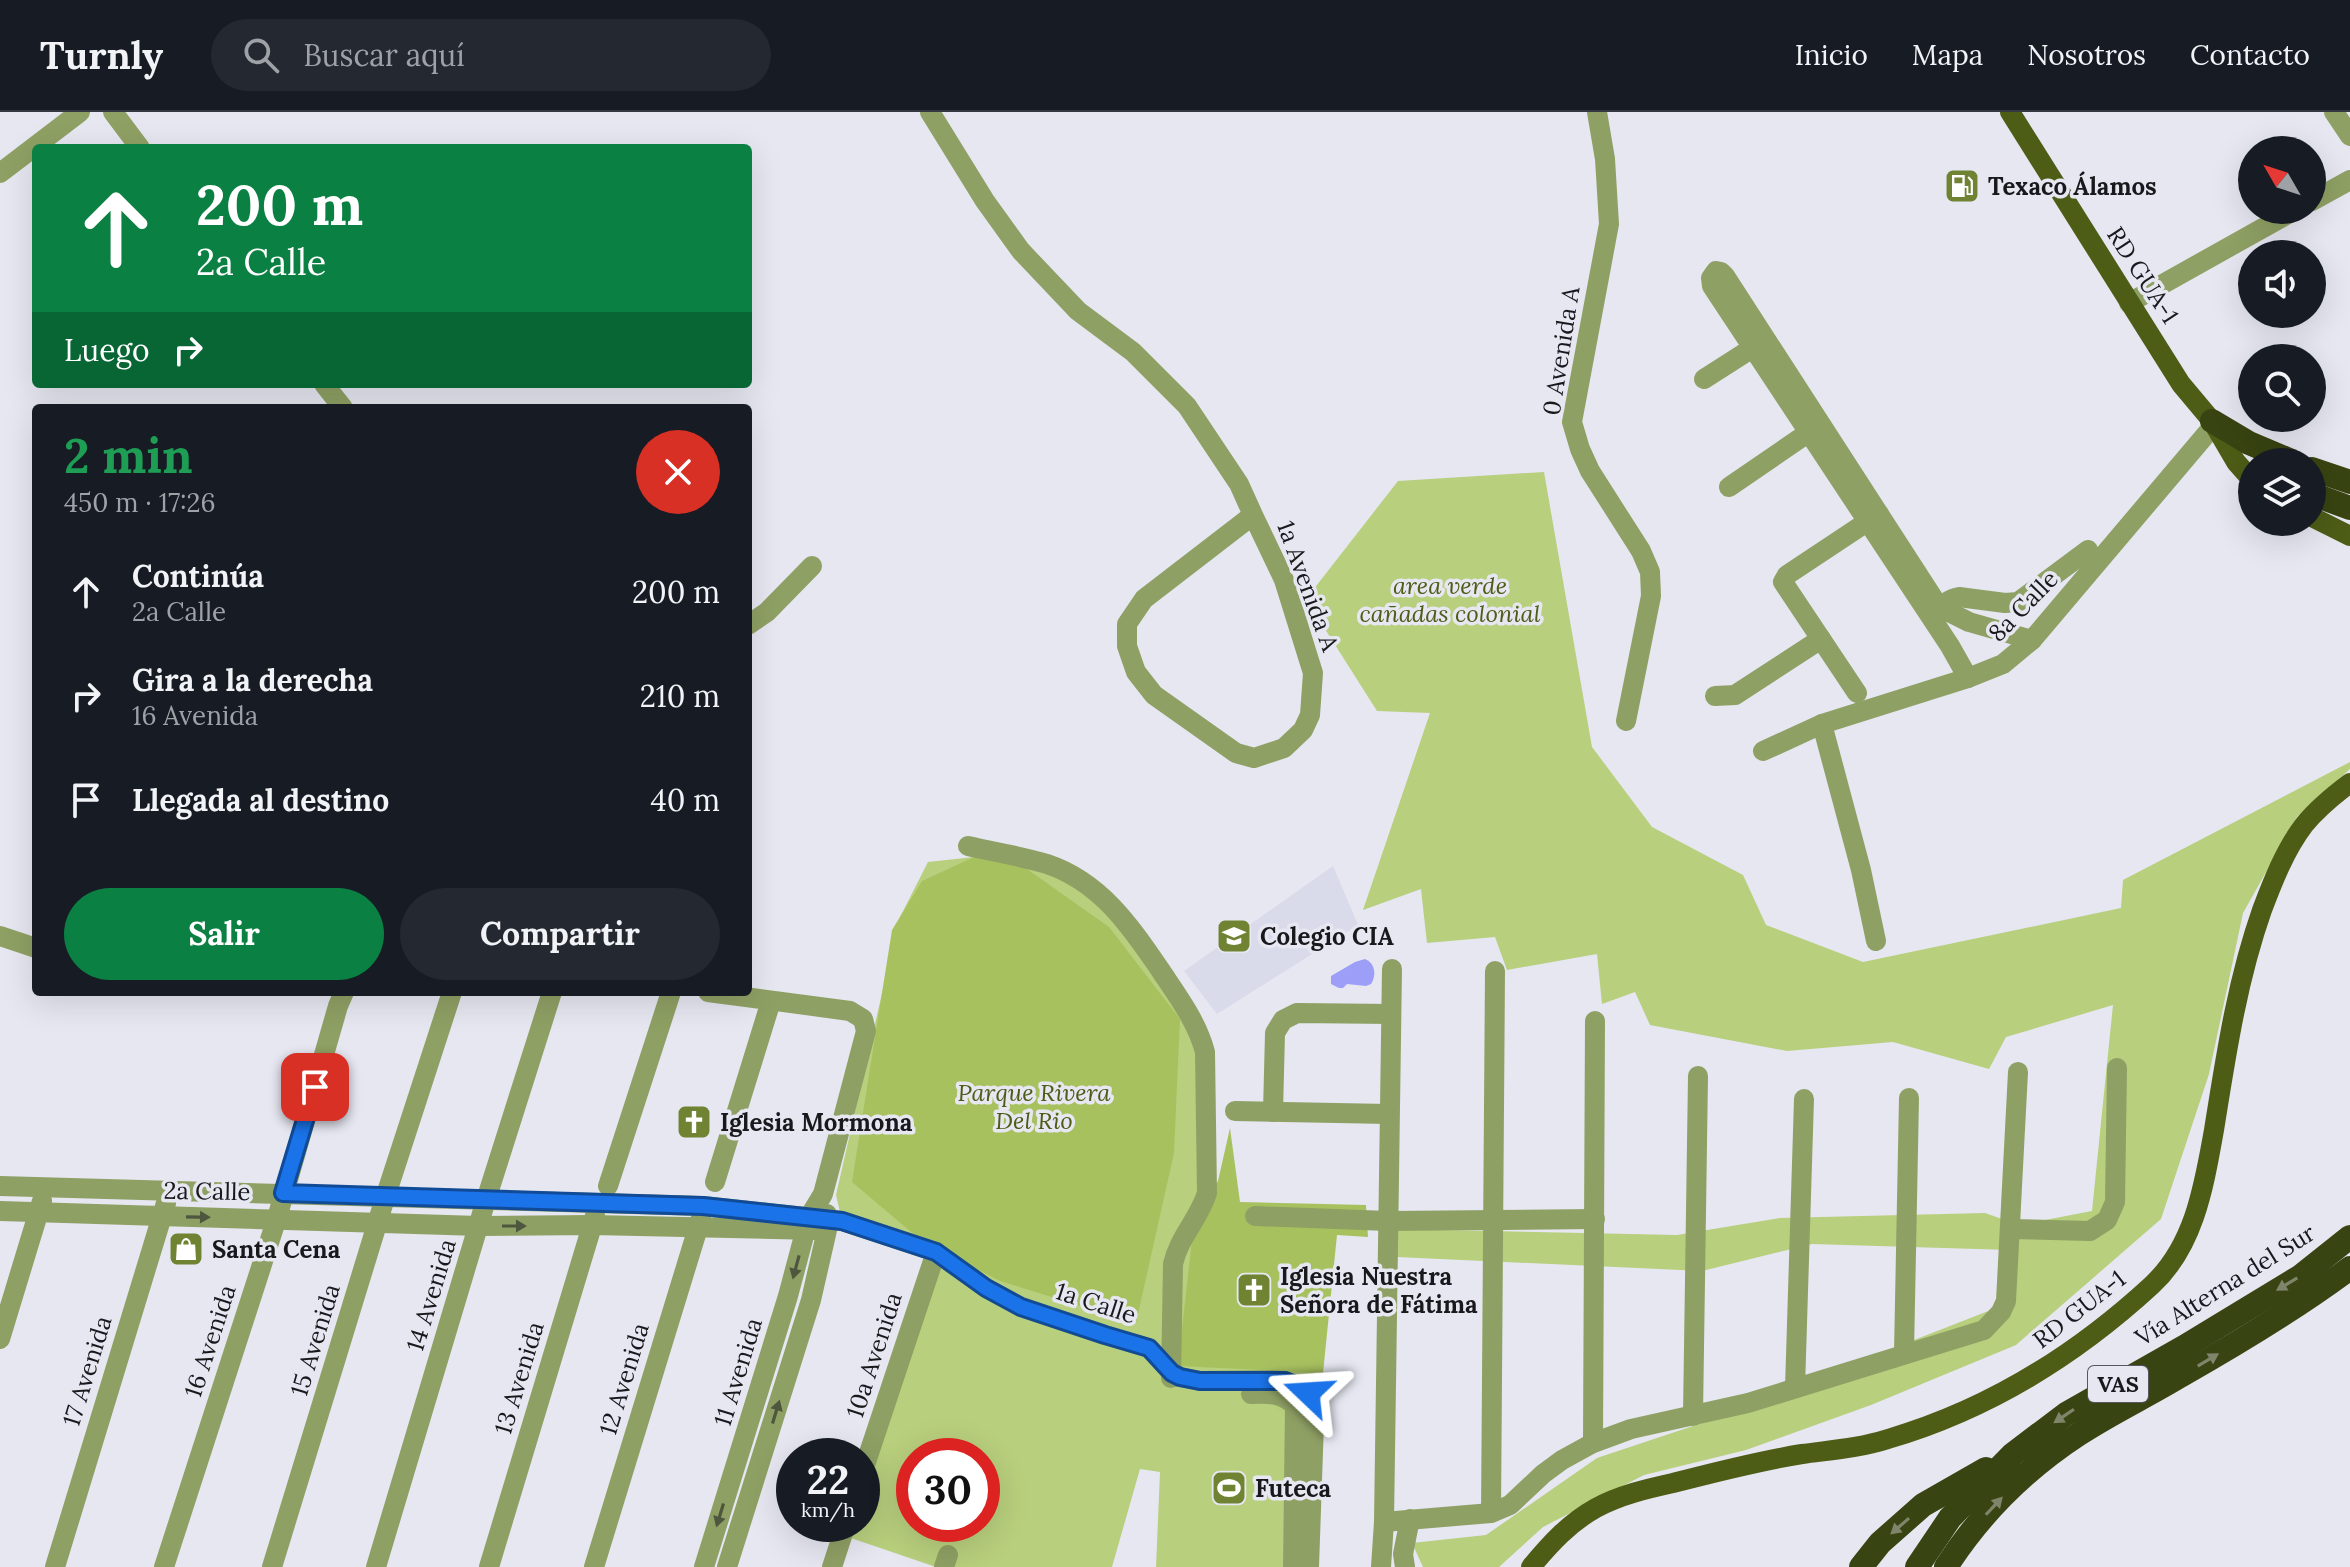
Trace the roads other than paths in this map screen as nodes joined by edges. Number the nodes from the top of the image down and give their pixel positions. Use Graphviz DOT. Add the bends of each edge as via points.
graph roads {
  1 [pos="80,112"];
  2 [pos="113,112"];
  3 [pos="930,112"];
  4 [pos="1597,112"];
  5 [pos="2010,112"];
  6 [pos="2334,112"];
  7 [pos="2350,136"];
  8 [pos="38,144"];
  9 [pos="137,144"];
  10 [pos="32,149"];
  11 [pos="0,173"];
  12 [pos="2350,180"];
  13 [pos="2326,193"];
  14 [pos="2270,224"];
  15 [pos="2129,303"];
  16 [pos="1704,379"];
  17 [pos="327,388"];
  18 [pos="340,404"];
  19 [pos="2215,426"];
  20 [pos="1815,428"];
  21 [pos="2239,448"];
  22 [pos="2243,448"];
  23 [pos="2261,448"];
  24 [pos="2238,464"];
  25 [pos="2326,474"];
  26 [pos="2350,482"];
  27 [pos="1729,487"];
  28 [pos="2326,495"];
  29 [pos="2326,498"];
  30 [pos="2350,501"];
  31 [pos="2350,508"];
  32 [pos="1253,515"];
  33 [pos="1874,517"];
  34 [pos="2326,524"];
  35 [pos="2350,536"];
  36 [pos="2088,550"];
  37 [pos="812,566"];
  38 [pos="1935,612"];
  39 [pos="752,622"];
  40 [pos="1821,639"];
  41 [pos="2032,640"];
  42 [pos="1968,678"];
  43 [pos="1857,693"];
  44 [pos="1715,696"];
  45 [pos="1626,721"];
  46 [pos="1822,724"];
  47 [pos="1763,751"];
  48 [pos="2350,783"];
  49 [pos="968,846"];
  50 [pos="0,936"];
  51 [pos="1876,941"];
  52 [pos="32,947"];
  53 [pos="1392,969"];
  54 [pos="1495,971"];
  55 [pos="343,996"];
  56 [pos="451,996"];
  57 [pos="551,996"];
  58 [pos="670,996"];
  59 [pos="736,996"];
  60 [pos="771,1001"];
  61 [pos="1391,1014"];
  62 [pos="1595,1021"];
  63 [pos="2117,1068"];
  64 [pos="2018,1072"];
  65 [pos="1698,1076"];
  66 [pos="1909,1098"];
  67 [pos="1804,1099"];
  68 [pos="1235,1111"];
  69 [pos="1273,1112"];
  70 [pos="1389,1114"];
  71 [pos="715,1182"];
  72 [pos="0,1186"];
  73 [pos="46,1187"];
  74 [pos="169,1191"];
  75 [pos="283,1193"];
  76 [pos="603,1195"];
  77 [pos="385,1198"];
  78 [pos="486,1200"];
  79 [pos="703,1206"];
  80 [pos="0,1211"];
  81 [pos="39,1212"];
  82 [pos="162,1216"];
  83 [pos="1255,1216"];
  84 [pos="277,1218"];
  85 [pos="1595,1219"];
  86 [pos="1388,1221"];
  87 [pos="1493,1221"];
  88 [pos="379,1223"];
  89 [pos="593,1225"];
  90 [pos="826,1225"];
  91 [pos="479,1226"];
  92 [pos="698,1228"];
  93 [pos="2010,1229"];
  94 [pos="2350,1237"];
  95 [pos="934,1258"];
  96 [pos="2350,1268"];
  97 [pos="0,1339"];
  98 [pos="1904,1353"];
  99 [pos="1171,1379"];
  100 [pos="1795,1388"];
  101 [pos="1301,1400"];
  102 [pos="1693,1416"];
  103 [pos="874,1438"];
  104 [pos="1593,1443"];
  105 [pos="2013,1454"];
  106 [pos="1491,1513"];
  107 [pos="1410,1519"];
  108 [pos="1384,1522"];
  109 [pos="840,1542"];
  110 [pos="55,1567"];
  111 [pos="164,1567"];
  112 [pos="272,1567"];
  113 [pos="376,1567"];
  114 [pos="489,1567"];
  115 [pos="594,1567"];
  116 [pos="704,1567"];
  117 [pos="727,1567"];
  118 [pos="832,1567"];
  119 [pos="1293,1567"];
  120 [pos="1309,1567"];
  121 [pos="1381,1567"];
  122 [pos="1405,1567"];
  123 [pos="1531,1567"];
  124 [pos="1861,1567"];
  125 [pos="1917,1567"];
  126 [pos="1946,1567"];
  1 -- 8 [label="street"];
  2 -- 9 [label="street"];
  3 -- 32 [label="street, 1a Avenida A" via="1021,251 1078,311 1133,352 1187,406 1239,484"];
  4 -- 45 [label="street, 0 Avenida A" via="1609,224 1572,422 1590,471 1650,572 1651,596"];
  5 -- 15 [label="main road, RD GUA-1"];
  6 -- 7 [label="street"];
  10 -- 11 [label="street"];
  12 -- 13 [label="street"];
  14 -- 15 [label="street"];
  15 -- 19 [label="main road, RD GUA-1"];
  16 -- 20 [label="street" via="1760,344"];
  17 -- 18 [label="street"];
  19 -- 21 [label="highway"];
  19 -- 22 [label="highway"];
  19 -- 23 [label="highway"];
  19 -- 24 [label="main road, RD GUA-1"];
  19 -- 41 [label="street, 8a Calle"];
  20 -- 27 [label="street"];
  20 -- 33 [label="street"];
  25 -- 26 [label="highway"];
  28 -- 30 [label="highway"];
  29 -- 31 [label="highway"];
  32 -- 32 [label="street, 1a Avenida A" via="1144,599 1127,624 1127,646 1136,672 1154,695 1236,753 1254,758 1284,748 1303,730 1310,715 1313,673 1284,580"];
  33 -- 38 [label="street"];
  33 -- 40 [label="street" via="1784,578"];
  34 -- 35 [label="main road"];
  36 -- 38 [label="street" via="2018,602 1964,596 1952,598"];
  37 -- 39 [label="street"];
  38 -- 41 [label="street"];
  38 -- 42 [label="street"];
  40 -- 43 [label="street"];
  40 -- 44 [label="street" via="1735,695"];
  41 -- 42 [label="street, 8a Calle" via="2003,664"];
  42 -- 46 [label="street, 8a Calle"];
  46 -- 47 [label="street, 8a Calle"];
  46 -- 51 [label="street"];
  48 -- 123 [label="main road, RD GUA-1" via="2304,825 2267,895 2234,1008 2204,1188 2192,1224 2155,1282 2045,1368 1991,1399 1886,1440 1739,1465 1630,1493 1595,1509 1556,1537"];
  49 -- 99 [label="street" via="1048,865 1099,894 1134,931 1200,1032 1205,1052 1207,1193 1173,1264"];
  50 -- 52 [label="street"];
  53 -- 61 [label="street"];
  54 -- 87 [label="street"];
  55 -- 75 [label="street, 16 Avenida"];
  56 -- 77 [label="street, 15 Avenida"];
  57 -- 78 [label="street, 14 Avenida"];
  58 -- 76 [label="street, 13 Avenida"];
  59 -- 60 [label="street"];
  60 -- 71 [label="street"];
  60 -- 90 [label="street, 11 Avenida" via="850,1011 863,1019 866,1031 823,1194"];
  61 -- 69 [label="street" via="1297,1013 1283,1020 1275,1033"];
  61 -- 70 [label="street"];
  62 -- 85 [label="street"];
  63 -- 93 [label="street" via="2115,1202 2107,1220 2090,1231"];
  64 -- 93 [label="street"];
  65 -- 102 [label="street"];
  66 -- 98 [label="street"];
  67 -- 100 [label="street"];
  68 -- 69 [label="street"];
  69 -- 70 [label="street"];
  70 -- 86 [label="street"];
  72 -- 73 [label="street, 2a Calle"];
  73 -- 74 [label="street, 2a Calle"];
  73 -- 81 [label="street"];
  74 -- 75 [label="street, 2a Calle"];
  74 -- 82 [label="street, 17 Avenida"];
  75 -- 77 [label="street, 2a Calle"];
  75 -- 84 [label="street, 16 Avenida"];
  76 -- 78 [label="street, 2a Calle"];
  76 -- 79 [label="street, 2a Calle"];
  76 -- 89 [label="street, 13 Avenida"];
  77 -- 78 [label="street, 2a Calle"];
  77 -- 88 [label="street, 15 Avenida"];
  78 -- 91 [label="street, 14 Avenida"];
  79 -- 90 [label="street, 2a Calle"];
  79 -- 92 [label="street, 12 Avenida"];
  80 -- 81 [label="street, 2a Calle"];
  81 -- 82 [label="street, 2a Calle"];
  81 -- 97 [label="street"];
  82 -- 84 [label="street, 2a Calle, one-way"];
  82 -- 110 [label="street, 17 Avenida"];
  83 -- 86 [label="street"];
  84 -- 88 [label="street, 2a Calle"];
  84 -- 111 [label="street, 16 Avenida"];
  85 -- 87 [label="street"];
  85 -- 104 [label="street"];
  86 -- 87 [label="street"];
  86 -- 108 [label="street"];
  87 -- 106 [label="street"];
  88 -- 91 [label="street, 2a Calle"];
  88 -- 112 [label="street, 15 Avenida"];
  91 -- 89 [label="street, 2a Calle, one-way"];
  89 -- 92 [label="street, 2a Calle"];
  89 -- 114 [label="street, 13 Avenida"];
  90 -- 92 [label="street, 2a Calle"];
  90 -- 95 [label="street, 1a Calle"];
  90 -- 116 [label="street, 11 Avenida, one-way" via="788,1296"];
  117 -- 90 [label="street, 11 Avenida, one-way" via="811,1300"];
  91 -- 113 [label="street, 14 Avenida"];
  92 -- 115 [label="street, 12 Avenida"];
  93 -- 98 [label="street" via="2001,1312 1984,1330"];
  94 -- 105 [label="highway, Vía Alterna del Sur / VAS, one-way" via="2301,1276 2066,1414"];
  95 -- 99 [label="street, 1a Calle" via="1005,1311 1139,1358"];
  95 -- 103 [label="street, 10a Avenida"];
  126 -- 96 [label="highway, VAS, one-way" via="1965,1537 2019,1480 2078,1435 2314,1295"];
  98 -- 100 [label="street"];
  99 -- 101 [label="street" via="1285,1381 1302,1388"];
  100 -- 102 [label="street"];
  101 -- 119 [label="street"];
  101 -- 120 [label="street" via="1312,1404 1314,1423"];
  102 -- 104 [label="street"];
  104 -- 106 [label="street" via="1543,1474 1510,1505"];
  105 -- 124 [label="highway, one-way" via="1923,1505"];
  105 -- 125 [label="highway, Vía Alterna del Sur / VAS" via="1950,1518"];
  106 -- 107 [label="street"];
  107 -- 108 [label="street"];
  107 -- 122 [label="street"];
  108 -- 121 [label="street"];
  109 -- 118 [label="street"];
}
